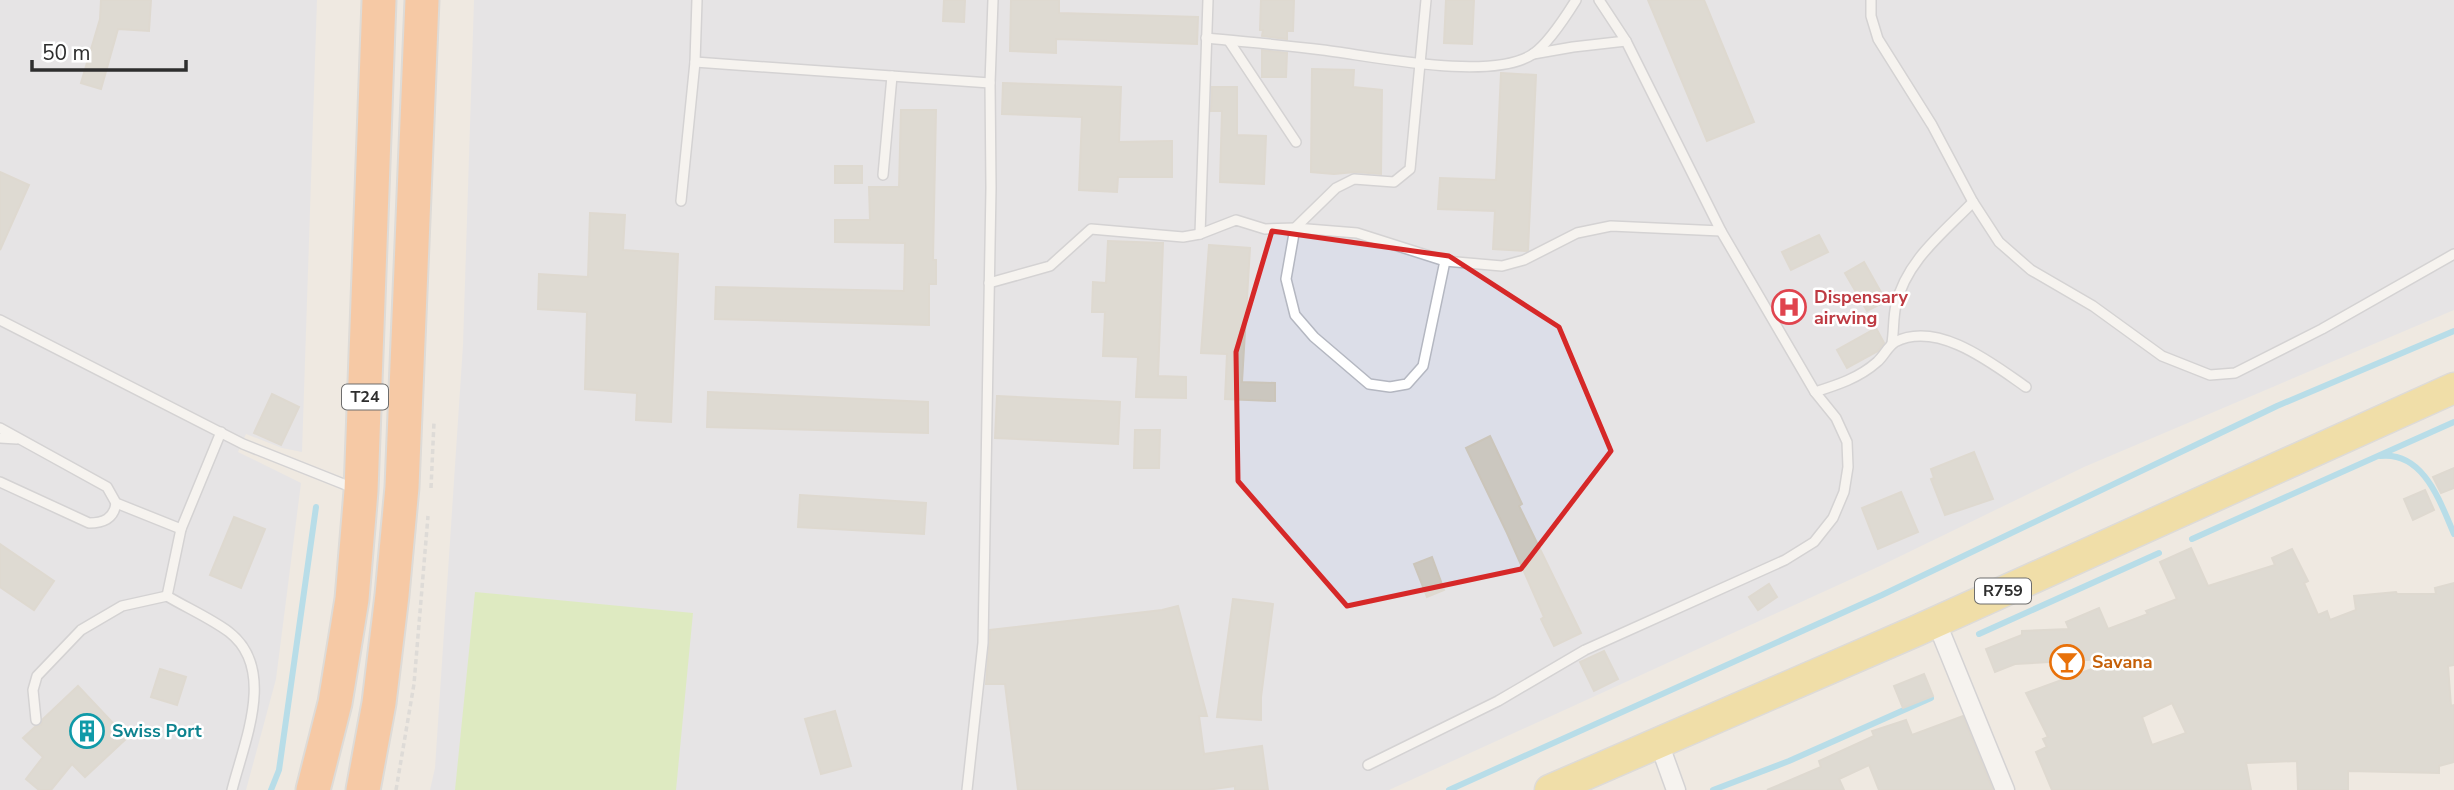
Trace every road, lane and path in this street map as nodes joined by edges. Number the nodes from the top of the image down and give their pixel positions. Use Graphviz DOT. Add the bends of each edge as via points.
graph roads {
  1 [pos="379,0"];
  2 [pos="422,0"];
  3 [pos="697,0"];
  4 [pos="993,0"];
  5 [pos="1208,0"];
  6 [pos="1426,0"];
  7 [pos="1576,0"];
  8 [pos="1600,0"];
  9 [pos="1871,0"];
  10 [pos="1206,38"];
  11 [pos="1229,41"];
  12 [pos="1626,41"];
  13 [pos="1533,54"];
  14 [pos="695,62"];
  15 [pos="1421,64"];
  16 [pos="892,76"];
  17 [pos="989,83"];
  18 [pos="1296,142"];
  19 [pos="883,175"];
  20 [pos="681,201"];
  21 [pos="1973,202"];
  22 [pos="1295,228"];
  23 [pos="1721,231"];
  24 [pos="1200,234"];
  25 [pos="2454,254"];
  26 [pos="1445,261"];
  27 [pos="989,283"];
  28 [pos="0,321"];
  29 [pos="1892,343"];
  30 [pos="2026,387"];
  31 [pos="2454,388"];
  32 [pos="1815,392"];
  33 [pos="0,428"];
  34 [pos="221,432"];
  35 [pos="0,438"];
  36 [pos="22,440"];
  37 [pos="0,482"];
  38 [pos="361,491"];
  39 [pos="116,503"];
  40 [pos="112,515"];
  41 [pos="145,515"];
  42 [pos="181,529"];
  43 [pos="167,596"];
  44 [pos="1936,621"];
  45 [pos="36,720"];
  46 [pos="1659,743"];
  47 [pos="1368,765"];
  48 [pos="232,790"];
  49 [pos="313,790"];
  50 [pos="363,790"];
  51 [pos="967,790"];
  52 [pos="1550,790"];
  53 [pos="1676,790"];
  54 [pos="2005,790"];
  1 -- 38 [label="highway, T24"];
  2 -- 50 [label="highway, T24" via="401,487 392,595"];
  3 -- 14 [label="lane"];
  4 -- 17 [label="lane"];
  5 -- 10 [label="lane"];
  6 -- 15 [label="lane"];
  7 -- 13 [label="lane"];
  8 -- 12 [label="lane"];
  9 -- 21 [label="lane" via="1878,39"];
  10 -- 11 [label="lane"];
  10 -- 24 [label="lane"];
  11 -- 15 [label="lane"];
  11 -- 18 [label="lane"];
  12 -- 13 [label="lane"];
  12 -- 23 [label="lane"];
  13 -- 15 [label="lane" via="1474,66"];
  14 -- 16 [label="lane"];
  14 -- 20 [label="lane"];
  15 -- 22 [label="lane" via="1410,169 1394,182 1354,179 1336,188"];
  16 -- 17 [label="lane"];
  16 -- 19 [label="lane"];
  17 -- 27 [label="lane"];
  21 -- 25 [label="lane" via="1999,242 2031,270 2093,306 2162,356 2210,375 2235,373"];
  21 -- 29 [label="lane" via="1926,248 1908,273 1896,305"];
  22 -- 24 [label="lane" via="1265,229 1236,220"];
  22 -- 26 [label="lane" via="1357,233"];
  22 -- 26 [label="lane" via="1286,279 1295,315 1369,384 1407,384 1423,366"];
  23 -- 26 [label="lane" via="1611,226 1577,233 1502,266"];
  23 -- 32 [label="lane"];
  24 -- 27 [label="lane" via="1183,237 1091,229 1050,266"];
  27 -- 51 [label="lane" via="983,643"];
  28 -- 34 [label="lane"];
  29 -- 30 [label="lane" via="1930,335 1981,355"];
  29 -- 32 [label="lane" via="1877,362 1849,381"];
  31 -- 44 [label="main road, R759"];
  32 -- 47 [label="lane" via="1836,418 1847,442 1848,467 1833,518 1814,542 1585,650 1498,701"];
  33 -- 36 [label="lane"];
  34 -- 38 [label="lane"];
  34 -- 42 [label="lane"];
  35 -- 36 [label="lane"];
  36 -- 39 [label="lane" via="107,486"];
  37 -- 40 [label="lane" via="89,523 102,523"];
  38 -- 49 [label="highway, T24" via="352,598 335,703"];
  39 -- 40 [label="lane"];
  39 -- 41 [label="lane"];
  40 -- 41 [label="lane"];
  41 -- 42 [label="lane"];
  42 -- 43 [label="lane"];
  43 -- 45 [label="lane" via="122,606 81,630 37,676 33,690"];
  43 -- 48 [label="lane" via="229,632 247,650 255,671 253,708"];
  44 -- 46 [label="main road, R759"];
  44 -- 54 [label="street"];
  46 -- 52 [label="main road, R759"];
  46 -- 53 [label="street"];
}
